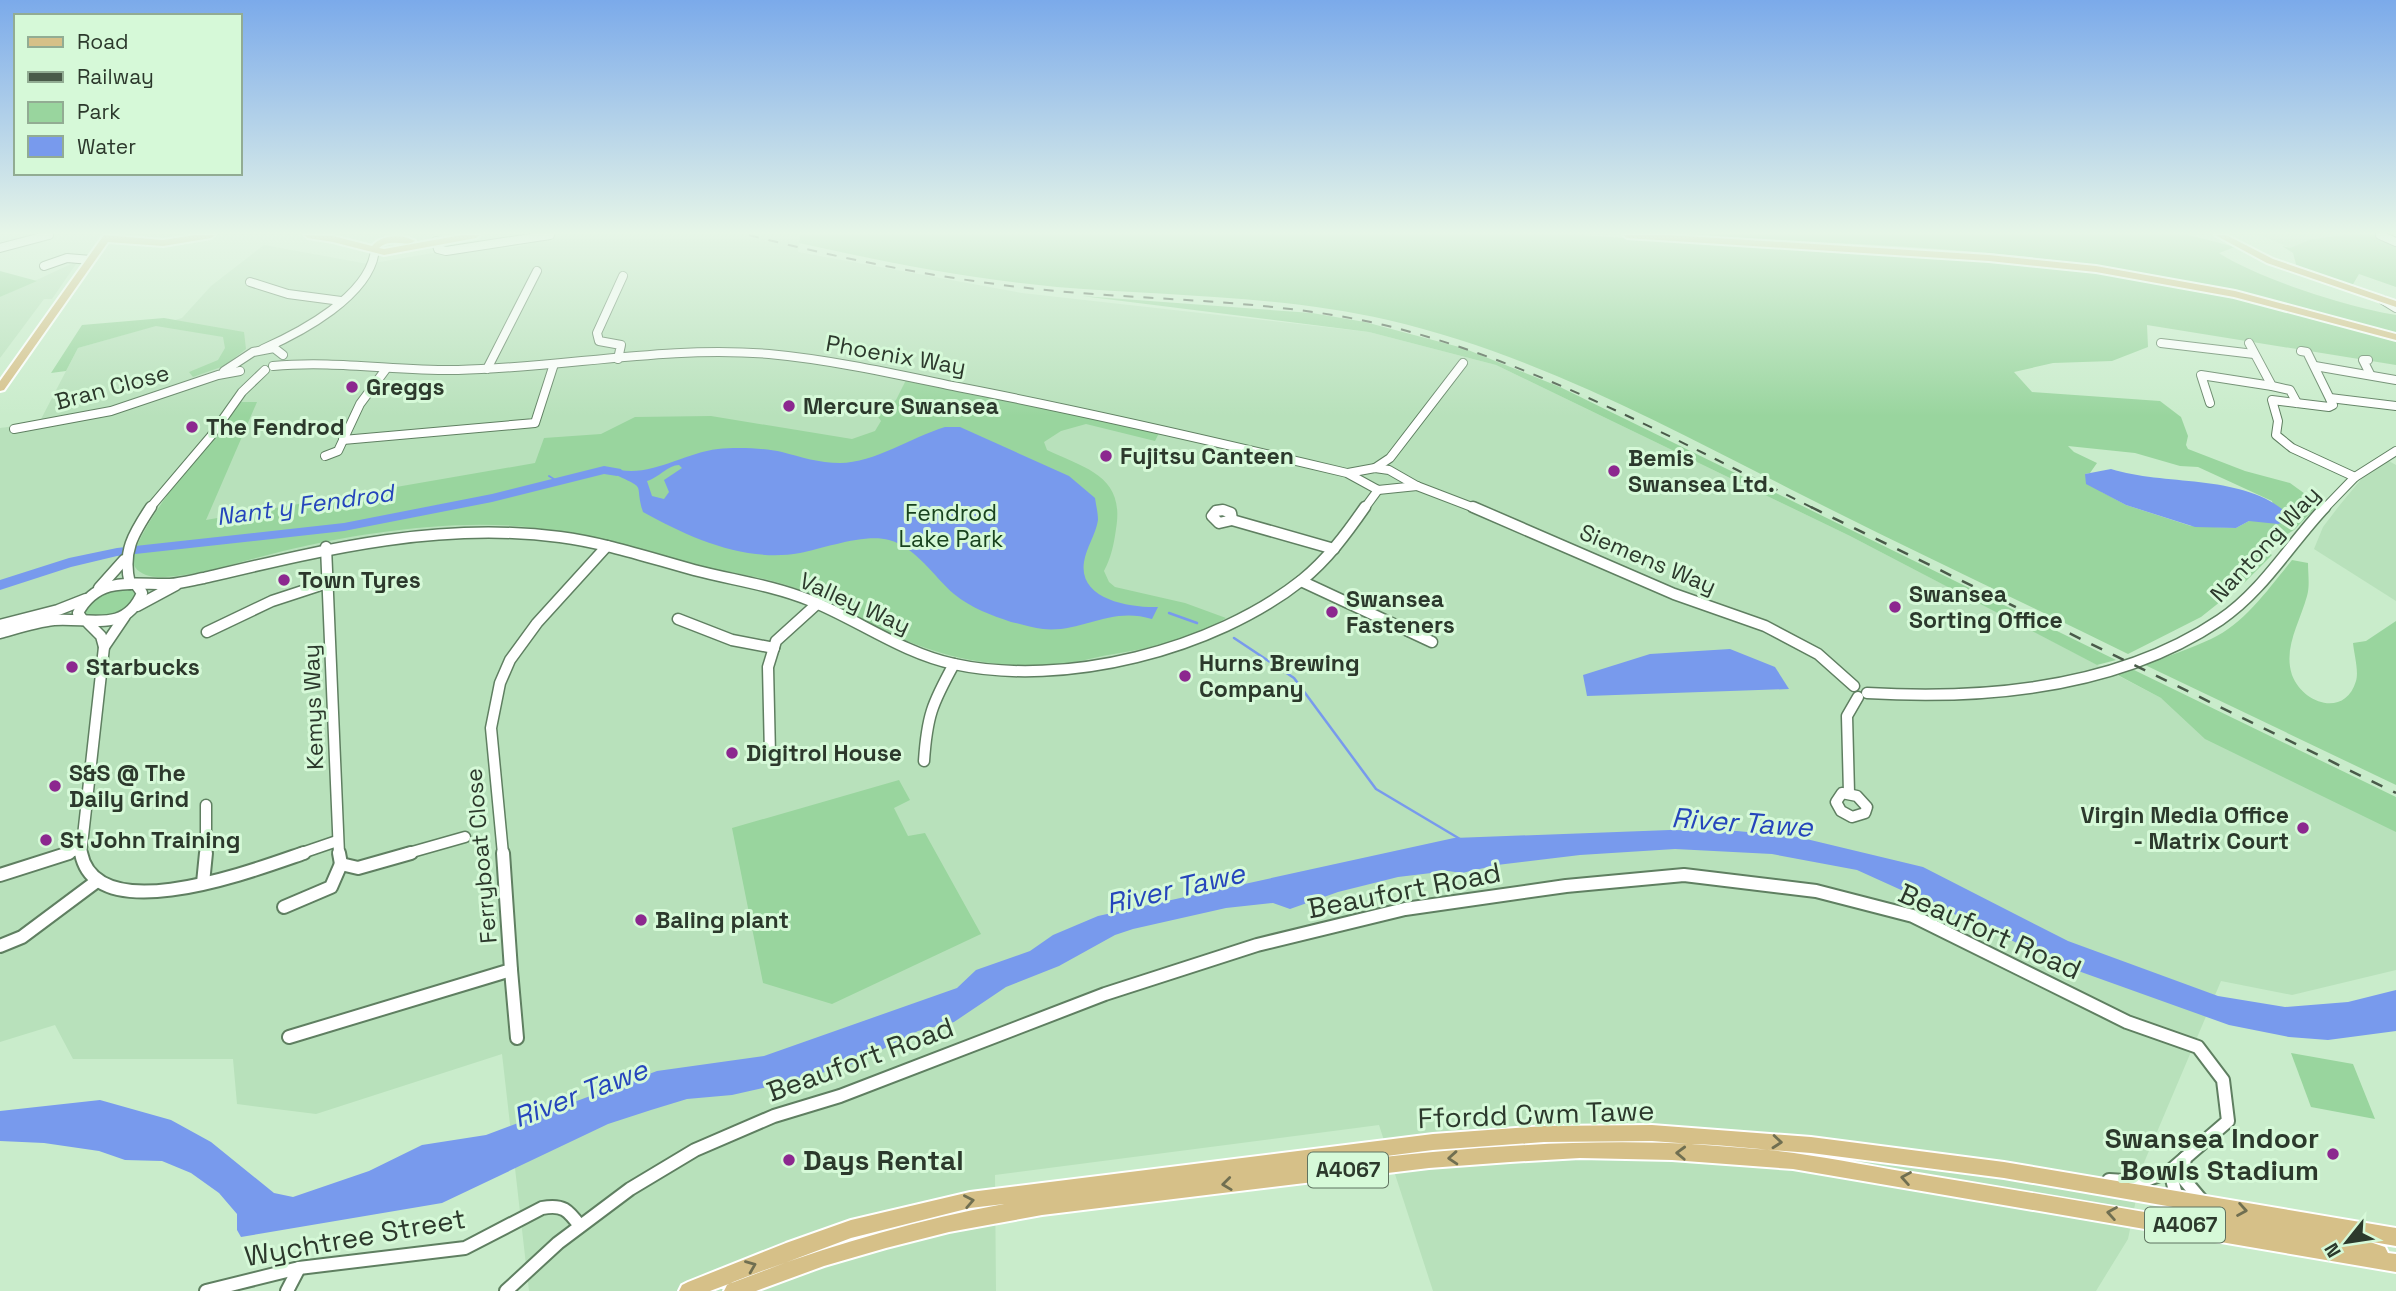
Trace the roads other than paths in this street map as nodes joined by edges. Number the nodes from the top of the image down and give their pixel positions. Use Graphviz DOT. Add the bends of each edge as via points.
graph roads {
  1 [pos="66,295"];
  2 [pos="296,295"];
  3 [pos="347,295"];
  4 [pos="525,295"];
  5 [pos="614,295"];
  6 [pos="2240,295"];
  7 [pos="2372,295"];
  8 [pos="341,302"];
  9 [pos="2396,306"];
  10 [pos="2396,337"];
  11 [pos="287,340"];
  12 [pos="2161,342"];
  13 [pos="2249,343"];
  14 [pos="263,349"];
  15 [pos="2301,351"];
  16 [pos="282,353"];
  17 [pos="2254,354"];
  18 [pos="618,359"];
  19 [pos="2368,360"];
  20 [pos="303,363"];
  21 [pos="1462,363"];
  22 [pos="554,365"];
  23 [pos="2315,366"];
  24 [pos="240,368"];
  25 [pos="269,368"];
  26 [pos="386,369"];
  27 [pos="487,369"];
  28 [pos="2370,374"];
  29 [pos="2396,380"];
  30 [pos="248,384"];
  31 [pos="2272,386"];
  32 [pos="0,388"];
  33 [pos="2330,398"];
  34 [pos="2297,402"];
  35 [pos="2210,403"];
  36 [pos="2396,406"];
  37 [pos="14,429"];
  38 [pos="343,440"];
  39 [pos="2396,450"];
  40 [pos="325,456"];
  41 [pos="1390,458"];
  42 [pos="1373,469"];
  43 [pos="1347,473"];
  44 [pos="1395,475"];
  45 [pos="2355,477"];
  46 [pos="1365,482"];
  47 [pos="1417,486"];
  48 [pos="1393,488"];
  49 [pos="1378,490"];
  50 [pos="1232,520"];
  51 [pos="607,546"];
  52 [pos="326,548"];
  53 [pos="1335,549"];
  54 [pos="126,558"];
  55 [pos="1301,581"];
  56 [pos="180,583"];
  57 [pos="327,583"];
  58 [pos="134,585"];
  59 [pos="90,596"];
  60 [pos="818,603"];
  61 [pos="131,611"];
  62 [pos="678,619"];
  63 [pos="85,622"];
  64 [pos="0,625"];
  65 [pos="0,632"];
  66 [pos="207,632"];
  67 [pos="1432,642"];
  68 [pos="104,647"];
  69 [pos="774,648"];
  70 [pos="954,664"];
  71 [pos="1860,692"];
  72 [pos="769,755"];
  73 [pos="924,761"];
  74 [pos="1849,793"];
  75 [pos="206,805"];
  76 [pos="465,837"];
  77 [pos="337,841"];
  78 [pos="80,849"];
  79 [pos="341,864"];
  80 [pos="0,875"];
  81 [pos="97,881"];
  82 [pos="203,883"];
  83 [pos="284,907"];
  84 [pos="0,946"];
  85 [pos="511,970"];
  86 [pos="289,1037"];
  87 [pos="517,1038"];
  88 [pos="2185,1158"];
  89 [pos="2004,1170"];
  90 [pos="2170,1171"];
  91 [pos="2177,1199"];
  92 [pos="2205,1204"];
  93 [pos="580,1226"];
  94 [pos="2396,1237"];
  95 [pos="2396,1260"];
  96 [pos="299,1268"];
  97 [pos="523,1273"];
  98 [pos="206,1291"];
  99 [pos="286,1291"];
  100 [pos="506,1291"];
  101 [pos="514,1291"];
  102 [pos="688,1291"];
  103 [pos="733,1291"];
  1 -- 32 [label="main road"];
  2 -- 8 [label="street"];
  3 -- 8 [label="street"];
  4 -- 27 [label="street"];
  5 -- 18 [label="street" via="597,333 599,341 621,345"];
  6 -- 10 [label="main road"];
  7 -- 9 [label="main road"];
  8 -- 11 [label="street"];
  11 -- 14 [label="street"];
  11 -- 16 [label="street"];
  12 -- 17 [label="street"];
  13 -- 17 [label="street"];
  14 -- 16 [label="street, Phoenix Way"];
  14 -- 24 [label="street" via="248,354"];
  15 -- 23 [label="street" via="2307,352"];
  16 -- 20 [label="street, Phoenix Way"];
  16 -- 25 [label="street"];
  17 -- 31 [label="street"];
  18 -- 22 [label="street, Phoenix Way"];
  18 -- 43 [label="street, Phoenix Way" via="745,352 832,362 1132,421"];
  19 -- 28 [label="street" via="2363,360"];
  20 -- 25 [label="street, Phoenix Way"];
  20 -- 26 [label="street, Phoenix Way"];
  21 -- 41 [label="street"];
  22 -- 27 [label="street, Phoenix Way"];
  22 -- 38 [label="street" via="536,423"];
  23 -- 28 [label="street"];
  23 -- 33 [label="street"];
  24 -- 25 [label="street, Phoenix Way"];
  24 -- 30 [label="street"];
  24 -- 37 [label="street, Bran Close" via="111,411"];
  25 -- 30 [label="street"];
  26 -- 27 [label="street, Phoenix Way"];
  26 -- 38 [label="street" via="360,404"];
  28 -- 29 [label="street"];
  30 -- 54 [label="street" via="160,495"];
  31 -- 34 [label="street" via="2290,390"];
  31 -- 35 [label="street" via="2201,375"];
  33 -- 34 [label="street" via="2333,407"];
  33 -- 36 [label="street"];
  34 -- 45 [label="street" via="2272,400 2278,438"];
  38 -- 40 [label="street" via="335,453"];
  39 -- 45 [label="street, Nantong Way"];
  41 -- 42 [label="street"];
  41 -- 44 [label="street"];
  42 -- 43 [label="street, Phoenix Way"];
  42 -- 44 [label="street, Siemens Way"];
  42 -- 46 [label="street"];
  43 -- 46 [label="street, Phoenix Way"];
  44 -- 47 [label="street, Siemens Way"];
  44 -- 48 [label="street" via="1398,482"];
  45 -- 71 [label="street, Nantong Way" via="2227,616 2158,652 2079,678 2022,687 1920,697"];
  46 -- 49 [label="street, Phoenix Way"];
  47 -- 48 [label="street, Siemens Way"];
  47 -- 71 [label="street, Siemens Way" via="1510,521 1674,594 1782,634 1818,653"];
  48 -- 49 [label="street, Siemens Way"];
  49 -- 53 [label="street, Valley Way"];
  50 -- 53 [label="street"];
  51 -- 52 [label="street, Valley Way" via="532,533 470,532 378,538"];
  51 -- 60 [label="street, Valley Way"];
  51 -- 85 [label="street, Ferryboat Close" via="522,642 500,683 494,708 491,728"];
  52 -- 56 [label="street, Valley Way"];
  52 -- 57 [label="street, Kemys Way"];
  53 -- 55 [label="street, Valley Way"];
  54 -- 58 [label="street" via="125,574"];
  54 -- 59 [label="street"];
  55 -- 67 [label="street"];
  55 -- 70 [label="street, Valley Way" via="1235,622 1170,647 1053,671 999,671"];
  56 -- 58 [label="street, Valley Way"];
  56 -- 61 [label="street, Valley Way"];
  57 -- 66 [label="street" via="272,601"];
  57 -- 77 [label="street, Kemys Way"];
  58 -- 59 [label="street, Valley Way" via="116,584"];
  58 -- 61 [label="street" via="142,590 142,597"];
  59 -- 63 [label="street" via="79,609"];
  59 -- 64 [label="street" via="58,610"];
  60 -- 69 [label="street"];
  60 -- 70 [label="street, Valley Way" via="869,630"];
  61 -- 63 [label="street, Valley Way" via="107,622"];
  61 -- 68 [label="street"];
  62 -- 69 [label="street" via="732,640"];
  63 -- 65 [label="street" via="55,620"];
  63 -- 68 [label="street" via="101,636"];
  68 -- 78 [label="street"];
  69 -- 72 [label="street" via="768,667"];
  70 -- 73 [label="street" via="927,721"];
  71 -- 74 [label="street" via="1847,716"];
  75 -- 82 [label="street"];
  76 -- 79 [label="street" via="358,868"];
  77 -- 79 [label="street, Kemys Way"];
  77 -- 82 [label="street"];
  78 -- 80 [label="street"];
  78 -- 81 [label="street" via="83,867"];
  79 -- 83 [label="street" via="331,887"];
  81 -- 82 [label="street" via="127,892 168,891"];
  81 -- 84 [label="street" via="22,937"];
  85 -- 86 [label="street, Ferryboat Close"];
  85 -- 87 [label="street"];
  88 -- 90 [label="street, Beaufort Road"];
  88 -- 92 [label="street" via="2182,1177"];
  88 -- 93 [label="street, Beaufort Road" via="2228,1121 2223,1080 2198,1047 2127,1022 1913,916 1816,891 1684,875 1405,909 1245,949 1105,993 900,1074 723,1136 629,1189"];
  89 -- 90 [label="street" via="2135,1183 2156,1180"];
  89 -- 91 [label="main road, Ffordd Cwm Tawe / A4067"];
  102 -- 89 [label="main road, Ffordd Cwm Tawe / A4067, one-way" via="851,1229 970,1200 1433,1142 1652,1133 1811,1145"];
  90 -- 91 [label="street"];
  91 -- 92 [label="main road, Ffordd Cwm Tawe / A4067"];
  91 -- 95 [label="main road" via="2198,1217 2340,1241"];
  92 -- 94 [label="main road, Ffordd Cwm Tawe / A4067, one-way"];
  93 -- 96 [label="street, Wychtree Street" via="567,1208 556,1205 465,1248"];
  93 -- 97 [label="street, Beaufort Road"];
  95 -- 103 [label="main road, Ffordd Cwm Tawe / A4067, one-way" via="1793,1161 1587,1150 1444,1159 983,1216 856,1248"];
  96 -- 98 [label="street, Wychtree Street"];
  96 -- 99 [label="street"];
  97 -- 100 [label="street, Beaufort Road"];
  97 -- 101 [label="street, Beaufort Road"];
}
